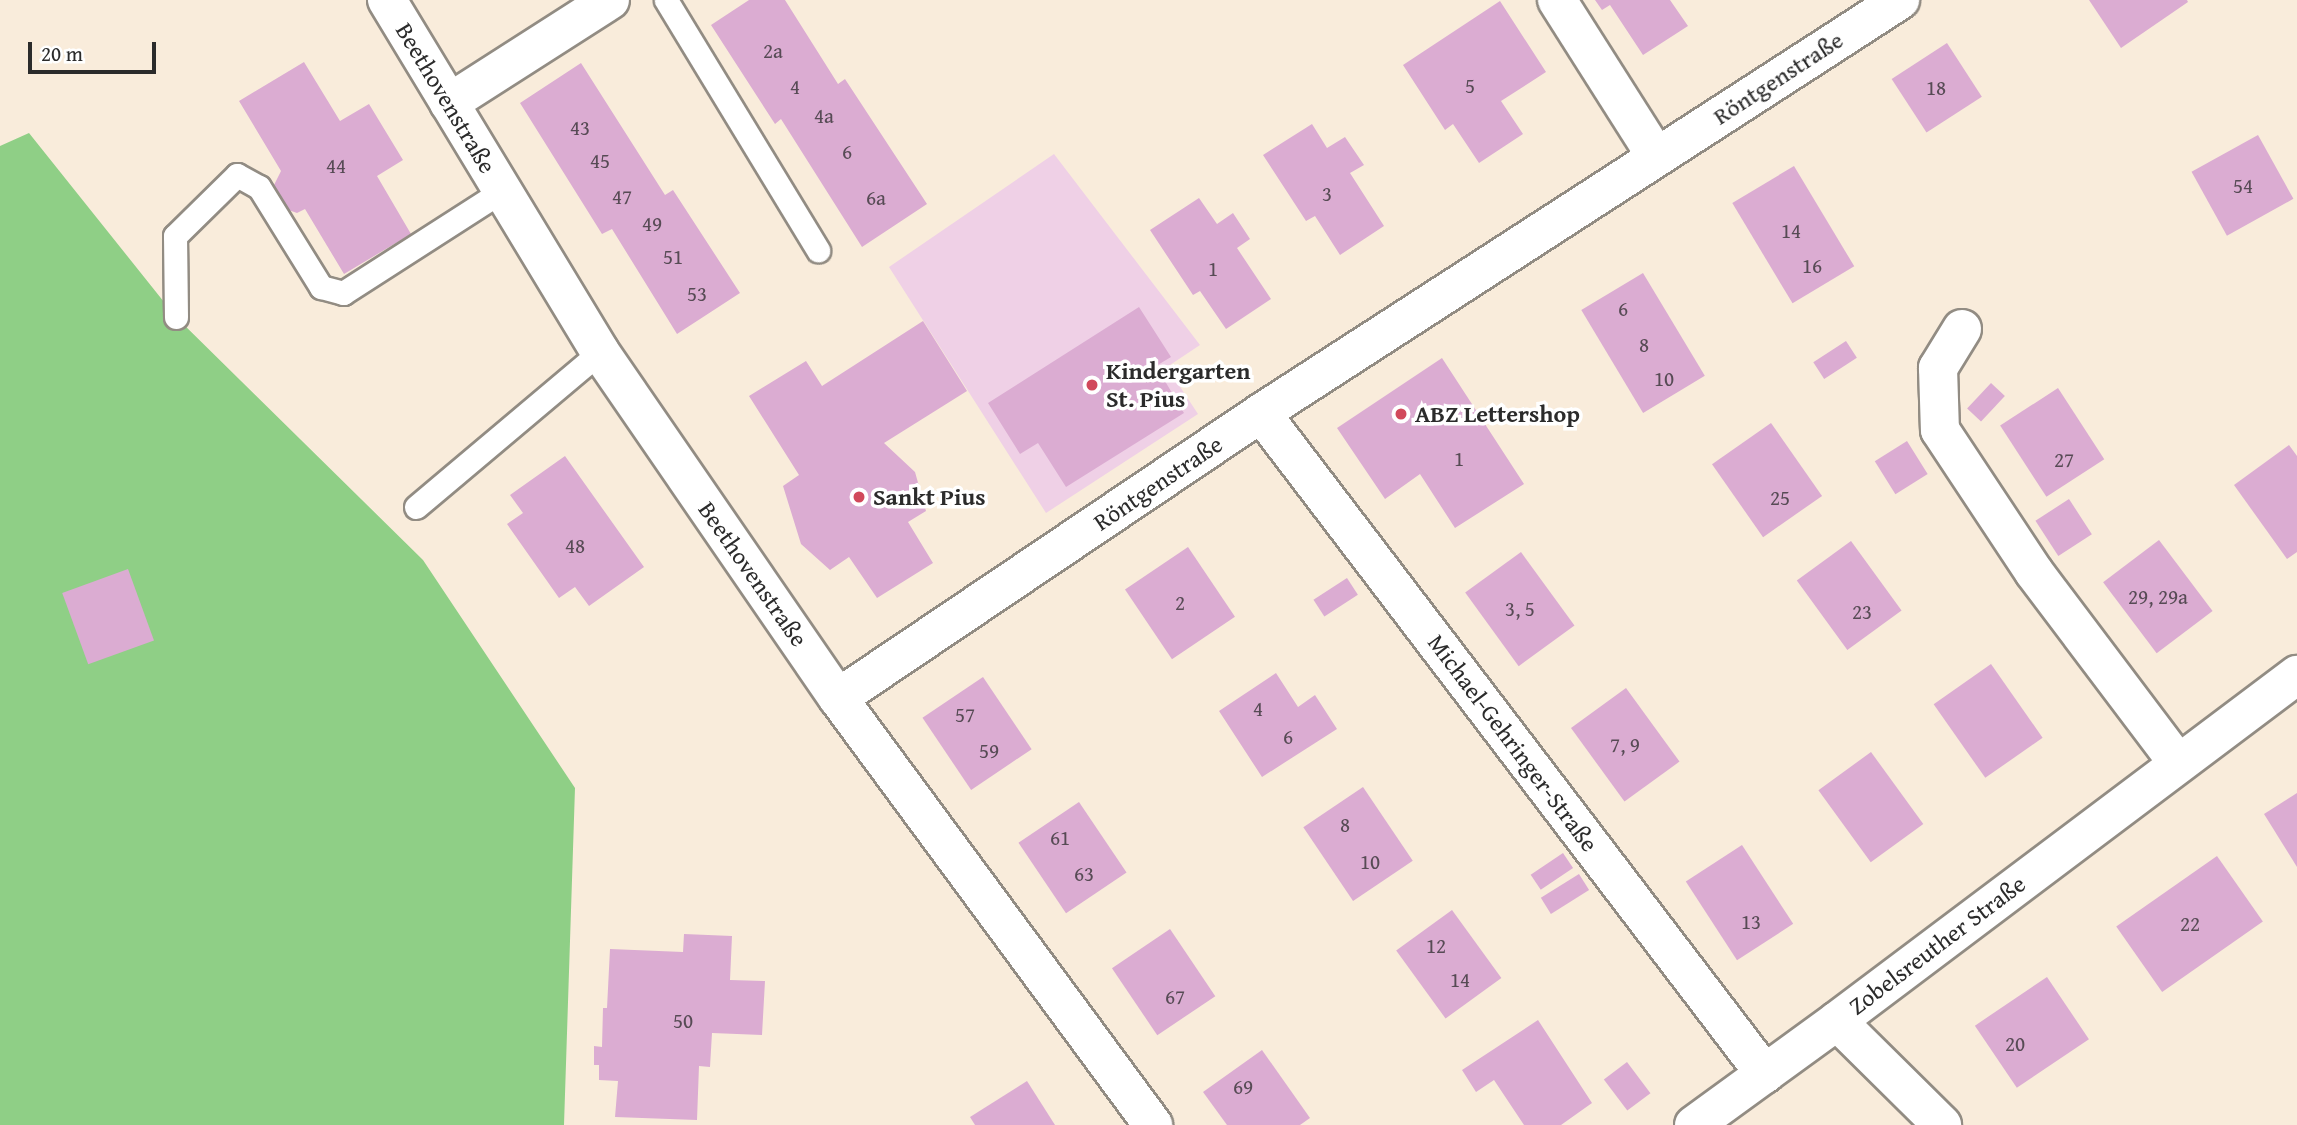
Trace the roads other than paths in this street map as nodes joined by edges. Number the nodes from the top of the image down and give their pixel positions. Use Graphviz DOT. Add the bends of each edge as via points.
graph roads {
  1 [pos="387,0"];
  2 [pos="610,0"];
  3 [pos="666,0"];
  4 [pos="1557,0"];
  5 [pos="1900,0"];
  6 [pos="449,103"];
  7 [pos="1656,156"];
  8 [pos="502,191"];
  9 [pos="818,250"];
  10 [pos="176,317"];
  11 [pos="1962,329"];
  12 [pos="600,352"];
  13 [pos="1261,413"];
  14 [pos="415,507"];
  15 [pos="2297,675"];
  16 [pos="838,698"];
  17 [pos="2178,763"];
  18 [pos="1837,1021"];
  19 [pos="1765,1074"];
  20 [pos="1153,1125"];
  21 [pos="1695,1125"];
  22 [pos="1942,1125"];
  1 -- 6 [label="street, Beethovenstraße"];
  2 -- 6 [label="street"];
  3 -- 9 [label="lane"];
  4 -- 7 [label="street"];
  5 -- 7 [label="street, Röntgenstraße"];
  6 -- 8 [label="street, Beethovenstraße"];
  7 -- 13 [label="street, Röntgenstraße"];
  8 -- 10 [label="lane" via="344,293 321,288 259,187 237,175 175,236"];
  8 -- 12 [label="street, Beethovenstraße"];
  11 -- 17 [label="street" via="1938,368 1940,430 2034,572"];
  12 -- 14 [label="lane"];
  12 -- 16 [label="street, Beethovenstraße"];
  13 -- 16 [label="street, Röntgenstraße"];
  13 -- 19 [label="street, Michael-Gehringer-Straße"];
  15 -- 17 [label="street, Zobelsreuther Straße"];
  16 -- 20 [label="street, Beethovenstraße"];
  17 -- 18 [label="street, Zobelsreuther Straße"];
  18 -- 19 [label="street, Zobelsreuther Straße"];
  18 -- 22 [label="street"];
  19 -- 21 [label="street, Zobelsreuther Straße"];
}
